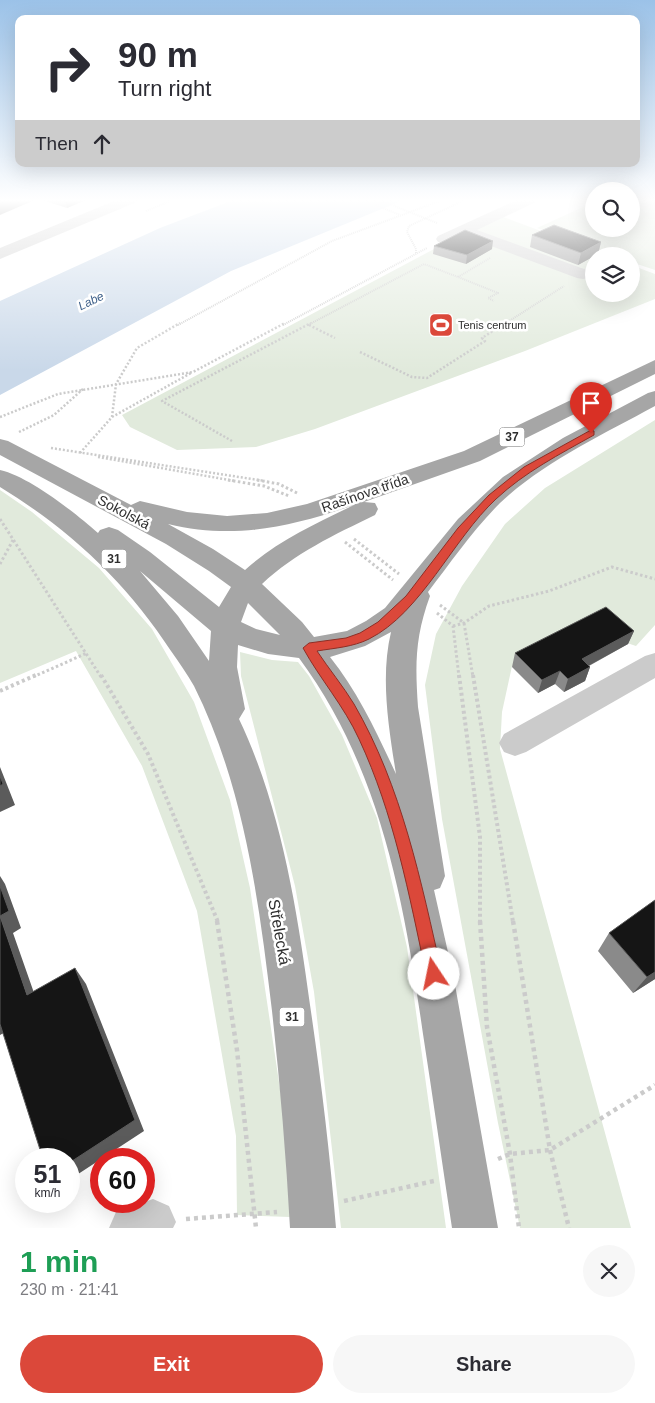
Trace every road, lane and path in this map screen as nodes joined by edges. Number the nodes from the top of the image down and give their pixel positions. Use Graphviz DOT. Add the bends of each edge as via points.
graph roads {
  1 [pos="303,256"];
  2 [pos="412,256"];
  3 [pos="494,256"];
  4 [pos="538,256"];
  5 [pos="585,272"];
  6 [pos="585,275"];
  7 [pos="458,277"];
  8 [pos="494,301"];
  9 [pos="309,324"];
  10 [pos="335,338"];
  11 [pos="360,352"];
  12 [pos="655,366"];
  13 [pos="193,372"];
  14 [pos="116,384"];
  15 [pos="83,388"];
  16 [pos="655,397"];
  17 [pos="0,417"];
  18 [pos="112,417"];
  19 [pos="9,439"];
  20 [pos="232,442"];
  21 [pos="80,453"];
  22 [pos="472,456"];
  23 [pos="60,477"];
  24 [pos="10,483"];
  25 [pos="300,494"];
  26 [pos="291,497"];
  27 [pos="0,519"];
  28 [pos="348,534"];
  29 [pos="341,538"];
  30 [pos="13,540"];
  31 [pos="0,564"];
  32 [pos="418,573"];
  33 [pos="655,579"];
  34 [pos="398,583"];
  35 [pos="245,584"];
  36 [pos="440,605"];
  37 [pos="435,612"];
  38 [pos="464,623"];
  39 [pos="224,626"];
  40 [pos="452,626"];
  41 [pos="309,648"];
  42 [pos="87,653"];
  43 [pos="655,664"];
  44 [pos="0,691"];
  45 [pos="515,743"];
  46 [pos="254,808"];
  47 [pos="437,991"];
  48 [pos="655,1085"];
  49 [pos="550,1150"];
  50 [pos="510,1154"];
  51 [pos="466,1174"];
  52 [pos="256,1214"];
  53 [pos="312,1218"];
  54 [pos="142,1225"];
  55 [pos="256,1228"];
  56 [pos="475,1228"];
  57 [pos="519,1228"];
  58 [pos="570,1228"];
  1 -- 14 [label="path" via="138,348"];
  2 -- 13 [label="path"];
  3 -- 7 [label="path"];
  4 -- 5 [label="street"];
  6 -- 11 [label="path" via="482,338 485,341 426,378 412,376"];
  7 -- 8 [label="path" via="498,293 488,298"];
  7 -- 9 [label="path" via="424,264"];
  9 -- 10 [label="path"];
  9 -- 20 [label="path" via="162,401"];
  12 -- 22 [label="main road, Rašínova třída / 37"];
  13 -- 14 [label="path"];
  13 -- 18 [label="path"];
  14 -- 15 [label="path"];
  14 -- 18 [label="path"];
  15 -- 17 [label="path" via="58,394"];
  15 -- 19 [label="path" via="54,417"];
  16 -- 32 [label="main road" via="527,469 492,498"];
  18 -- 21 [label="path"];
  19 -- 23 [label="main road, Sokolská"];
  21 -- 25 [label="path" via="266,481"];
  21 -- 26 [label="path" via="264,486"];
  22 -- 23 [label="main road, Rašínova třída" via="336,504 247,524 208,523 164,516 122,504"];
  22 -- 35 [label="main road" via="293,546 268,562"];
  23 -- 35 [label="main road, Sokolská" via="197,552"];
  24 -- 39 [label="main road" via="115,540"];
  24 -- 46 [label="main road, Střelecká / 31" via="86,536 127,572 169,623 206,682"];
  27 -- 30 [label="path"];
  28 -- 32 [label="path"];
  29 -- 34 [label="path"];
  30 -- 31 [label="path"];
  30 -- 42 [label="path"];
  32 -- 41 [label="main road" via="410,598 382,625 347,642"];
  32 -- 47 [label="main road" via="418,593 404,633 402,692 426,860"];
  33 -- 38 [label="path" via="612,568 549,591 489,606"];
  35 -- 39 [label="main road"];
  35 -- 41 [label="main road, Sokolská"];
  36 -- 38 [label="path"];
  37 -- 40 [label="path"];
  38 -- 40 [label="path"];
  38 -- 49 [label="path"];
  39 -- 41 [label="main road" via="261,642"];
  39 -- 46 [label="main road" via="221,642 223,672"];
  40 -- 50 [label="path" via="480,836 480,926 486,1027"];
  41 -- 47 [label="main road" via="349,707 381,775 413,874"];
  42 -- 44 [label="path"];
  42 -- 52 [label="path" via="148,754 218,922"];
  43 -- 45 [label="street"];
  46 -- 53 [label="main road, Střelecká / 31" via="274,895 287,973"];
  47 -- 51 [label="main road"];
  48 -- 49 [label="path"];
  49 -- 50 [label="path"];
  49 -- 58 [label="path"];
  50 -- 51 [label="path"];
  50 -- 57 [label="path"];
  51 -- 53 [label="path"];
  51 -- 56 [label="main road"];
  52 -- 53 [label="path"];
  52 -- 54 [label="path"];
  52 -- 55 [label="path"];
}
